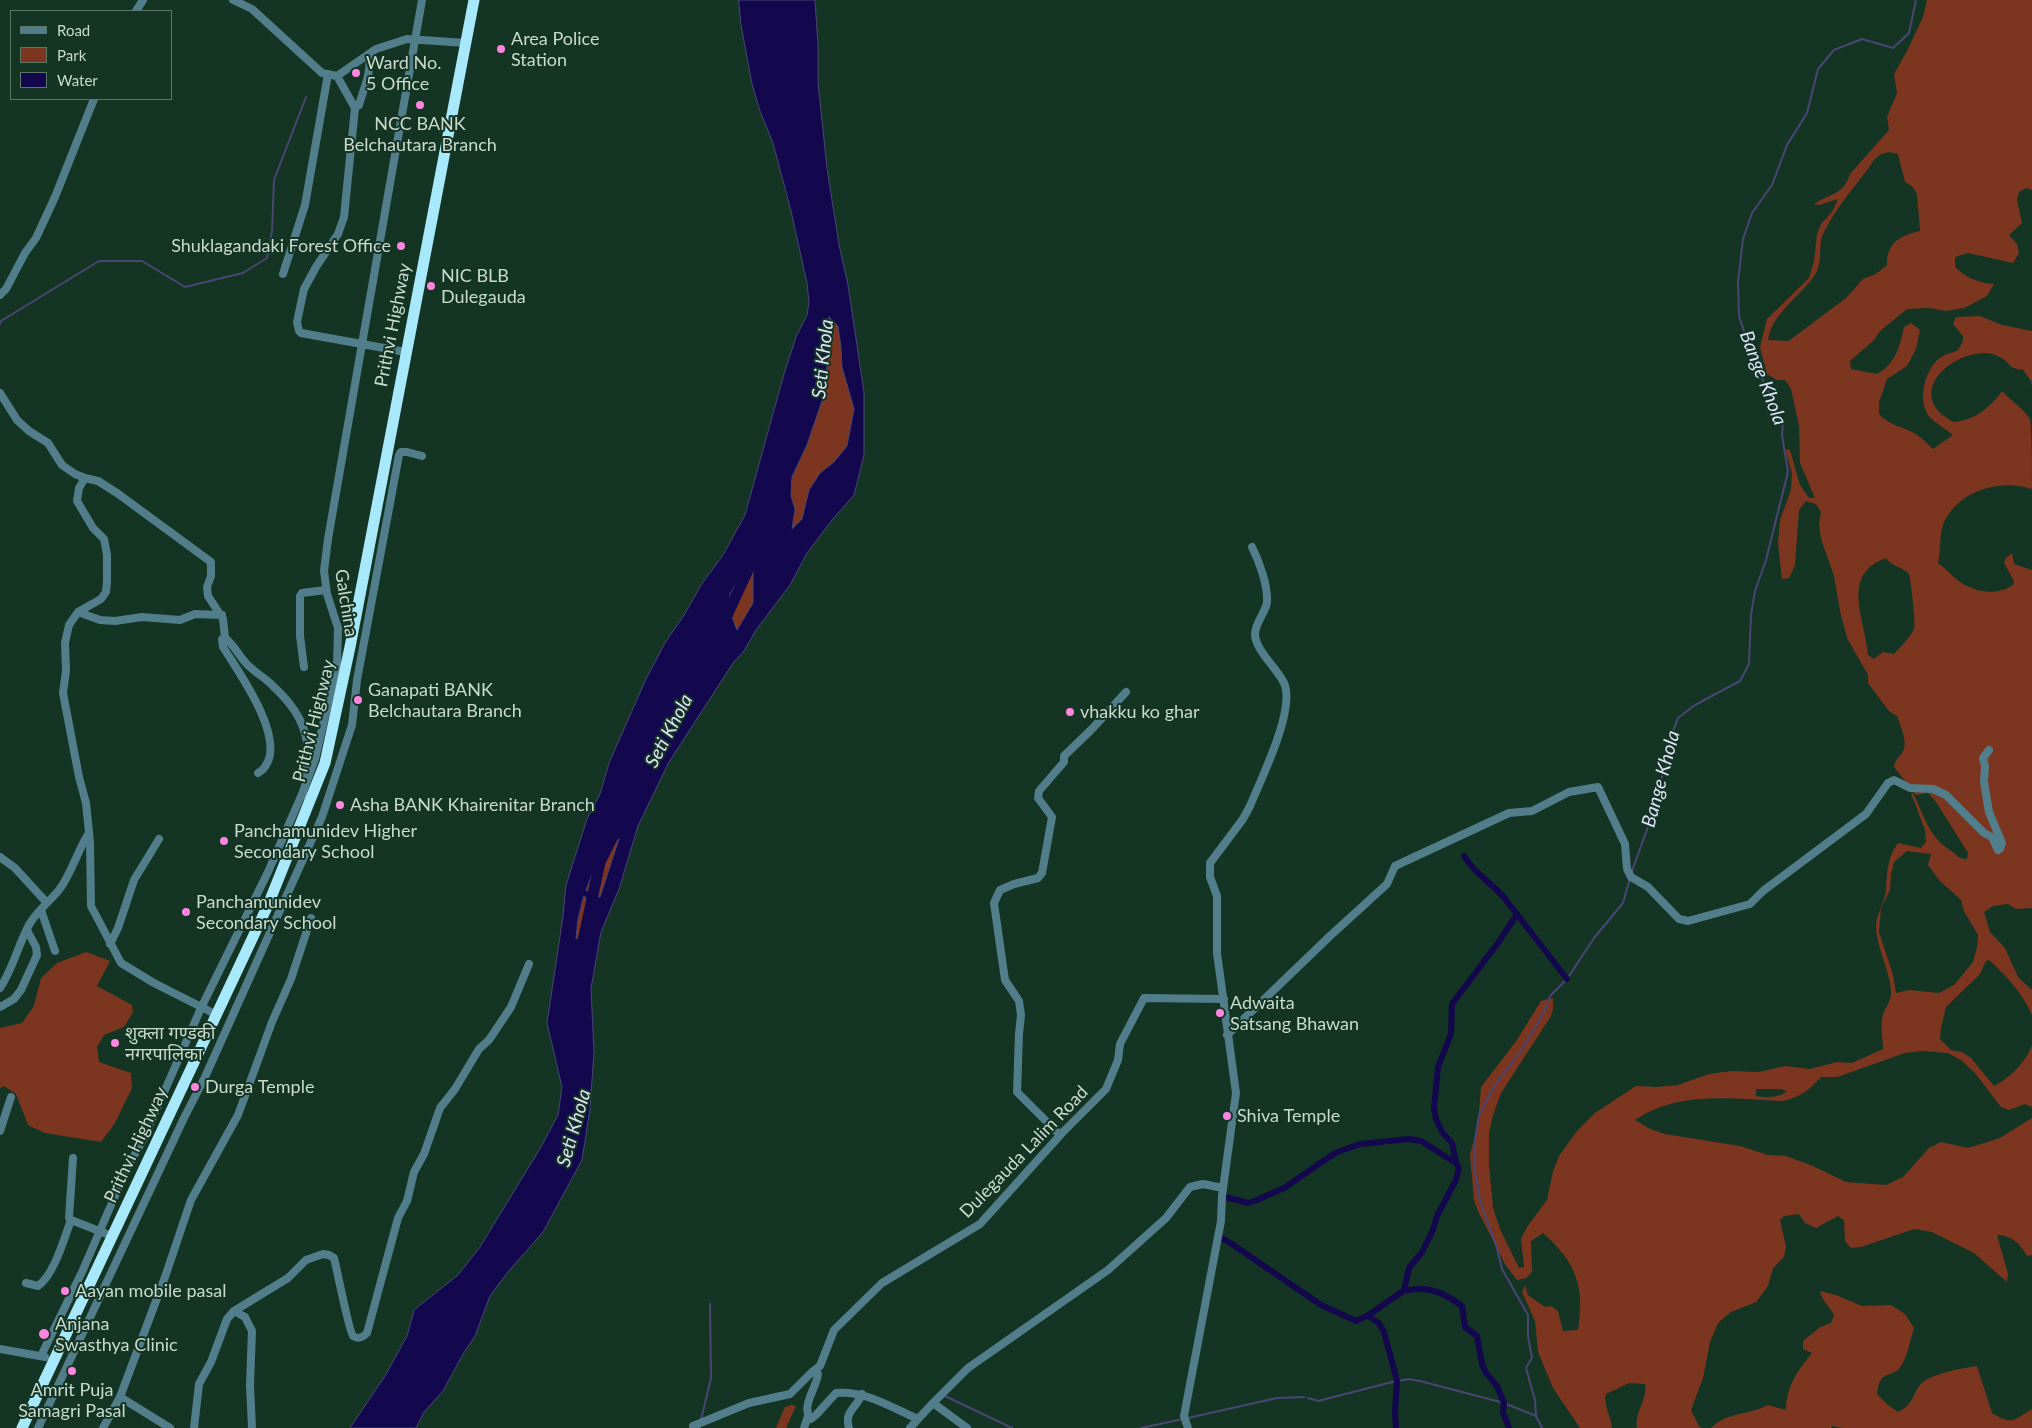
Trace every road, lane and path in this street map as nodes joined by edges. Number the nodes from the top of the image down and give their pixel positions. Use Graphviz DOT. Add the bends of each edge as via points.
graph roads {
  1 [pos="233,0"];
  2 [pos="422,0"];
  3 [pos="474,0"];
  4 [pos="416,40"];
  5 [pos="466,43"];
  6 [pos="369,54"];
  7 [pos="328,74"];
  8 [pos="337,76"];
  9 [pos="94,100"];
  10 [pos="355,108"];
  11 [pos="283,274"];
  12 [pos="0,295"];
  13 [pos="362,343"];
  14 [pos="406,352"];
  15 [pos="0,394"];
  16 [pos="422,456"];
  17 [pos="85,478"];
  18 [pos="1252,547"];
  19 [pos="326,590"];
  20 [pos="78,612"];
  21 [pos="222,615"];
  22 [pos="225,638"];
  23 [pos="304,667"];
  24 [pos="1126,692"];
  25 [pos="1989,750"];
  26 [pos="258,774"];
  27 [pos="308,780"];
  28 [pos="307,796"];
  29 [pos="89,833"];
  30 [pos="159,838"];
  31 [pos="0,856"];
  32 [pos="278,879"];
  33 [pos="292,887"];
  34 [pos="47,903"];
  35 [pos="41,910"];
  36 [pos="311,918"];
  37 [pos="27,930"];
  38 [pos="110,944"];
  39 [pos="55,951"];
  40 [pos="529,964"];
  41 [pos="0,988"];
  42 [pos="1224,999"];
  43 [pos="0,1008"];
  44 [pos="201,1008"];
  45 [pos="217,1014"];
  46 [pos="1227,1035"];
  47 [pos="11,1097"];
  48 [pos="0,1131"];
  49 [pos="1060,1135"];
  50 [pos="73,1158"];
  51 [pos="1223,1188"];
  52 [pos="71,1220"];
  53 [pos="100,1231"];
  54 [pos="112,1236"];
  55 [pos="26,1283"];
  56 [pos="234,1311"];
  57 [pos="0,1349"];
  58 [pos="42,1356"];
  59 [pos="54,1360"];
  60 [pos="812,1372"];
  61 [pos="862,1394"];
  62 [pos="120,1397"];
  63 [pos="933,1403"];
  64 [pos="808,1416"];
  65 [pos="918,1419"];
  66 [pos="693,1426"];
  67 [pos="22,1428"];
  68 [pos="38,1428"];
  69 [pos="103,1428"];
  70 [pos="170,1428"];
  71 [pos="194,1428"];
  72 [pos="252,1428"];
  73 [pos="804,1428"];
  74 [pos="849,1428"];
  75 [pos="910,1428"];
  76 [pos="967,1428"];
  77 [pos="1188,1428"];
  1 -- 7 [label="street" via="252,9 322,73"];
  2 -- 4 [label="street, Galchina"];
  3 -- 5 [label="highway, Prithvi Highway"];
  4 -- 5 [label="street"];
  4 -- 6 [label="street" via="407,39"];
  4 -- 13 [label="street, Galchina"];
  5 -- 14 [label="highway, Prithvi Highway"];
  6 -- 8 [label="street"];
  6 -- 10 [label="street" via="368,75"];
  7 -- 8 [label="street"];
  7 -- 11 [label="street" via="305,204"];
  8 -- 10 [label="street"];
  9 -- 12 [label="street" via="40,230"];
  10 -- 13 [label="street" via="344,217 338,234 308,280 297,322 301,333"];
  13 -- 14 [label="street"];
  13 -- 19 [label="street, Galchina" via="328,539 324,571"];
  14 -- 28 [label="highway, Prithvi Highway" via="335,725 325,764"];
  15 -- 17 [label="street" via="17,420 48,443 62,465"];
  16 -- 33 [label="street" via="407,452 399,455 357,680 352,725 322,817"];
  17 -- 20 [label="street" via="77,501 104,540 107,582 101,599"];
  17 -- 21 [label="street" via="98,481 117,493 211,562 208,596"];
  18 -- 42 [label="street" via="1261,567 1267,602 1255,632 1257,642 1284,684 1287,699 1282,723 1250,806 1210,863 1217,896 1217,953"];
  19 -- 23 [label="street" via="300,596"];
  19 -- 27 [label="street, Galchina" via="338,628 337,665"];
  20 -- 21 [label="street" via="100,620 115,621 142,617 180,620 195,614"];
  20 -- 29 [label="street" via="69,625 65,643 63,693 86,803"];
  21 -- 22 [label="street"];
  22 -- 26 [label="street" via="221,642 223,647 257,701 266,724 270,748 267,764"];
  22 -- 27 [label="street" via="246,663 276,688 304,727 308,762 304,773"];
  24 -- 49 [label="street" via="1064,756 1064,762 1039,791 1038,798 1052,817 1042,873 1038,878 1000,890 994,903 1005,980 1018,1001 1021,1016 1017,1092"];
  25 -- 46 [label="street" via="1983,758 1985,790 1989,812 2002,843 2000,849 1992,837 1946,795 1933,789 1910,788 1894,780 1888,783 1866,814 1750,904 1688,921 1679,919 1648,886 1632,877 1627,869 1625,844 1598,787 1569,792 1532,811 1509,813 1395,866 1387,884"];
  27 -- 28 [label="street, Galchina"];
  28 -- 32 [label="highway, Prithvi Highway"];
  28 -- 44 [label="street, Galchina"];
  29 -- 34 [label="street" via="79,847 67,876"];
  29 -- 38 [label="street" via="91,906"];
  30 -- 38 [label="street" via="134,880"];
  31 -- 34 [label="street"];
  32 -- 33 [label="street"];
  32 -- 45 [label="highway, Prithvi Highway"];
  33 -- 68 [label="street"];
  34 -- 35 [label="street"];
  35 -- 37 [label="street"];
  35 -- 39 [label="street"];
  36 -- 62 [label="street" via="238,1115 191,1200"];
  37 -- 41 [label="street"];
  37 -- 43 [label="street" via="37,954 21,990"];
  38 -- 44 [label="street" via="121,963"];
  40 -- 56 [label="street" via="511,1007 440,1108 398,1218 367,1333 358,1338 349,1328 334,1258 323,1254 306,1260 288,1278"];
  42 -- 46 [label="street"];
  42 -- 49 [label="street, Dulegauda Lalim Road" via="1144,998 1120,1044 1118,1060 1106,1089"];
  44 -- 45 [label="street"];
  44 -- 53 [label="street, Galchina"];
  45 -- 54 [label="highway, Prithvi Highway"];
  46 -- 51 [label="street" via="1236,1093"];
  47 -- 48 [label="street"];
  49 -- 60 [label="street, Dulegauda Lalim Road" via="980,1224 882,1282 834,1330 820,1366"];
  50 -- 52 [label="street" via="68,1213"];
  51 -- 63 [label="street" via="1203,1184 1190,1187 1166,1218 1108,1270 968,1368"];
  51 -- 77 [label="street" via="1221,1221 1184,1416"];
  52 -- 53 [label="street"];
  52 -- 55 [label="street" via="44,1282 38,1286"];
  53 -- 54 [label="street"];
  53 -- 58 [label="street, Galchina"];
  54 -- 59 [label="highway, Prithvi Highway"];
  56 -- 71 [label="street" via="227,1319 211,1362 198,1384"];
  56 -- 72 [label="street" via="245,1317 252,1331"];
  57 -- 58 [label="street"];
  58 -- 59 [label="street"];
  59 -- 67 [label="highway, Prithvi Highway"];
  60 -- 64 [label="street" via="818,1374 818,1381 807,1407"];
  60 -- 66 [label="street, Dulegauda Lalim Road" via="790,1394 748,1403"];
  61 -- 64 [label="street" via="836,1393 816,1415"];
  61 -- 65 [label="street"];
  61 -- 74 [label="street" via="846,1419"];
  62 -- 69 [label="street"];
  62 -- 70 [label="street"];
  63 -- 65 [label="street"];
  63 -- 76 [label="street"];
  64 -- 73 [label="street"];
  65 -- 75 [label="street"];
}
